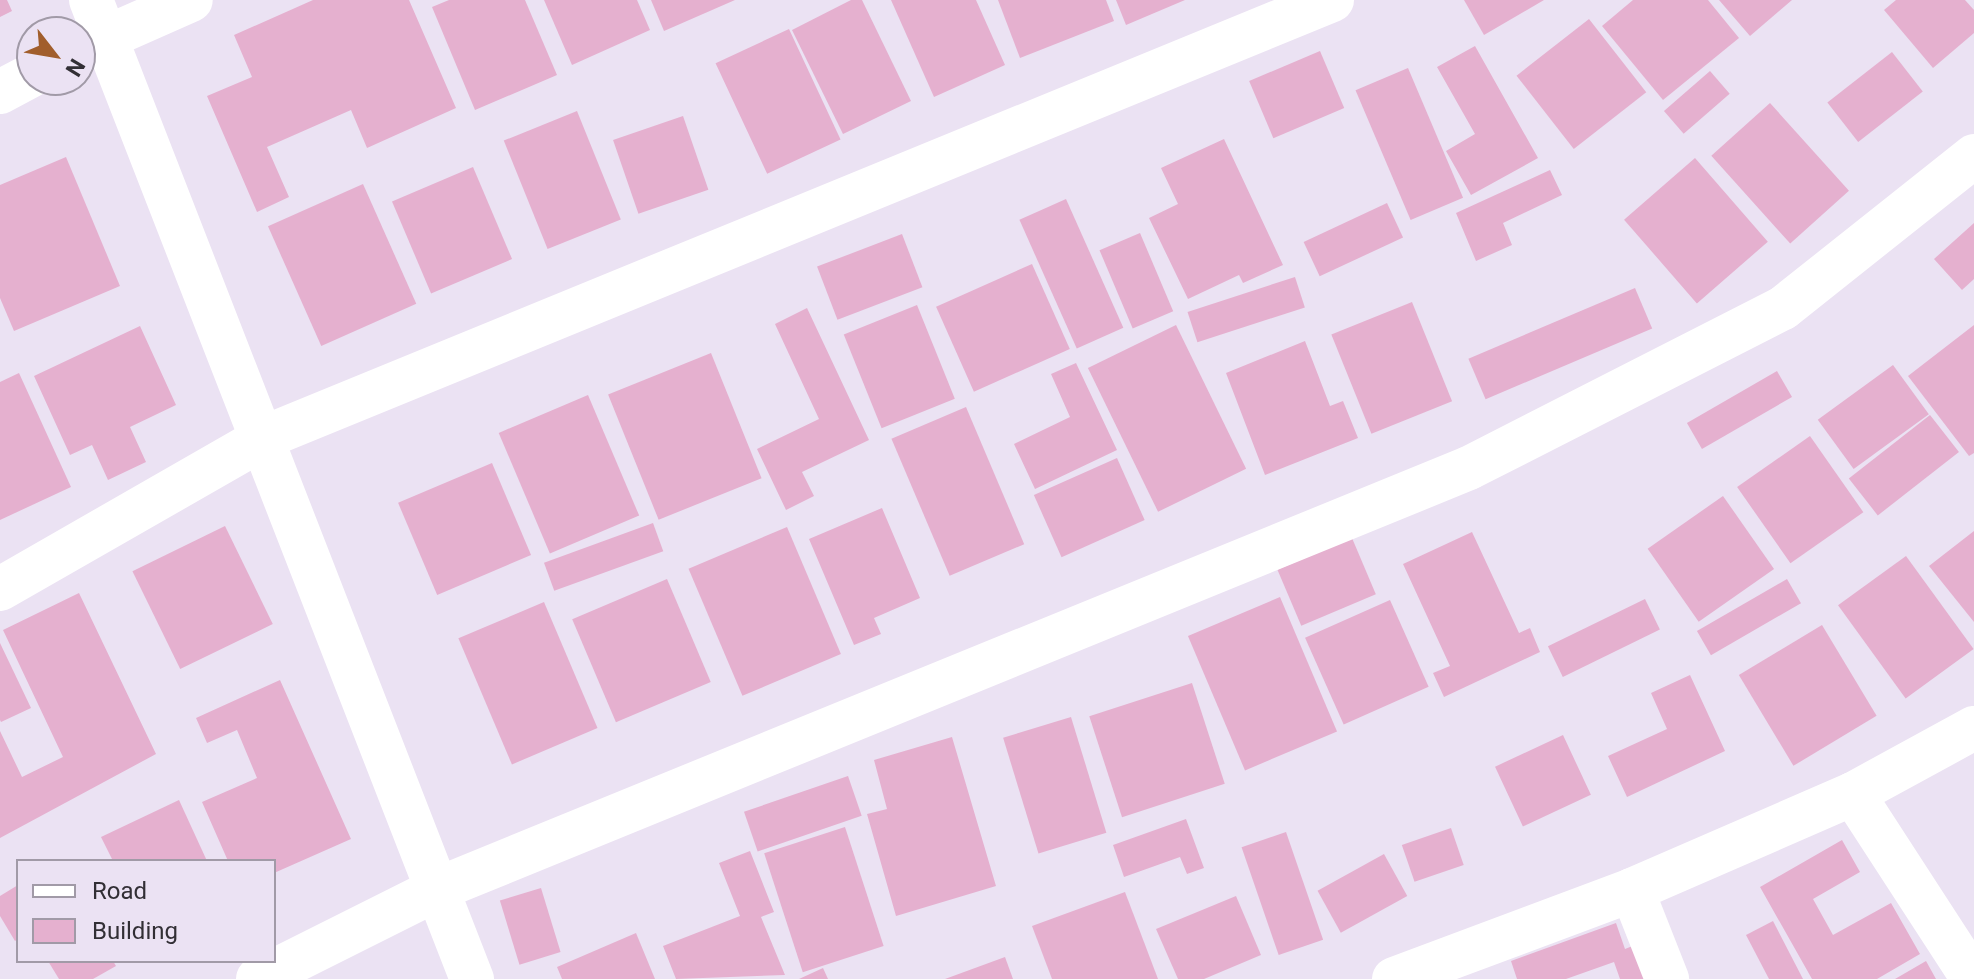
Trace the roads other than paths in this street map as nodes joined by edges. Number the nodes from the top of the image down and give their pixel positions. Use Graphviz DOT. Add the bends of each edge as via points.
graph roads {
  1 [pos="191,0"];
  2 [pos="1332,0"];
  3 [pos="96,27"];
  4 [pos="96,37"];
  5 [pos="1974,156"];
  6 [pos="265,437"];
  7 [pos="0,589"];
  8 [pos="1974,728"];
  9 [pos="1853,794"];
  10 [pos="440,888"];
  11 [pos="1632,890"];
  12 [pos="258,979"];
  13 [pos="472,979"];
  14 [pos="1394,979"];
  15 [pos="1667,979"];
  16 [pos="1973,979"];
  1 -- 3 [label="street"];
  2 -- 6 [label="street"];
  4 -- 6 [label="street"];
  5 -- 10 [label="street" via="1783,308 1469,468"];
  6 -- 7 [label="street"];
  6 -- 10 [label="street"];
  8 -- 9 [label="street"];
  9 -- 11 [label="street"];
  9 -- 16 [label="street"];
  10 -- 12 [label="street"];
  10 -- 13 [label="street"];
  11 -- 14 [label="street"];
  11 -- 15 [label="street"];
}
